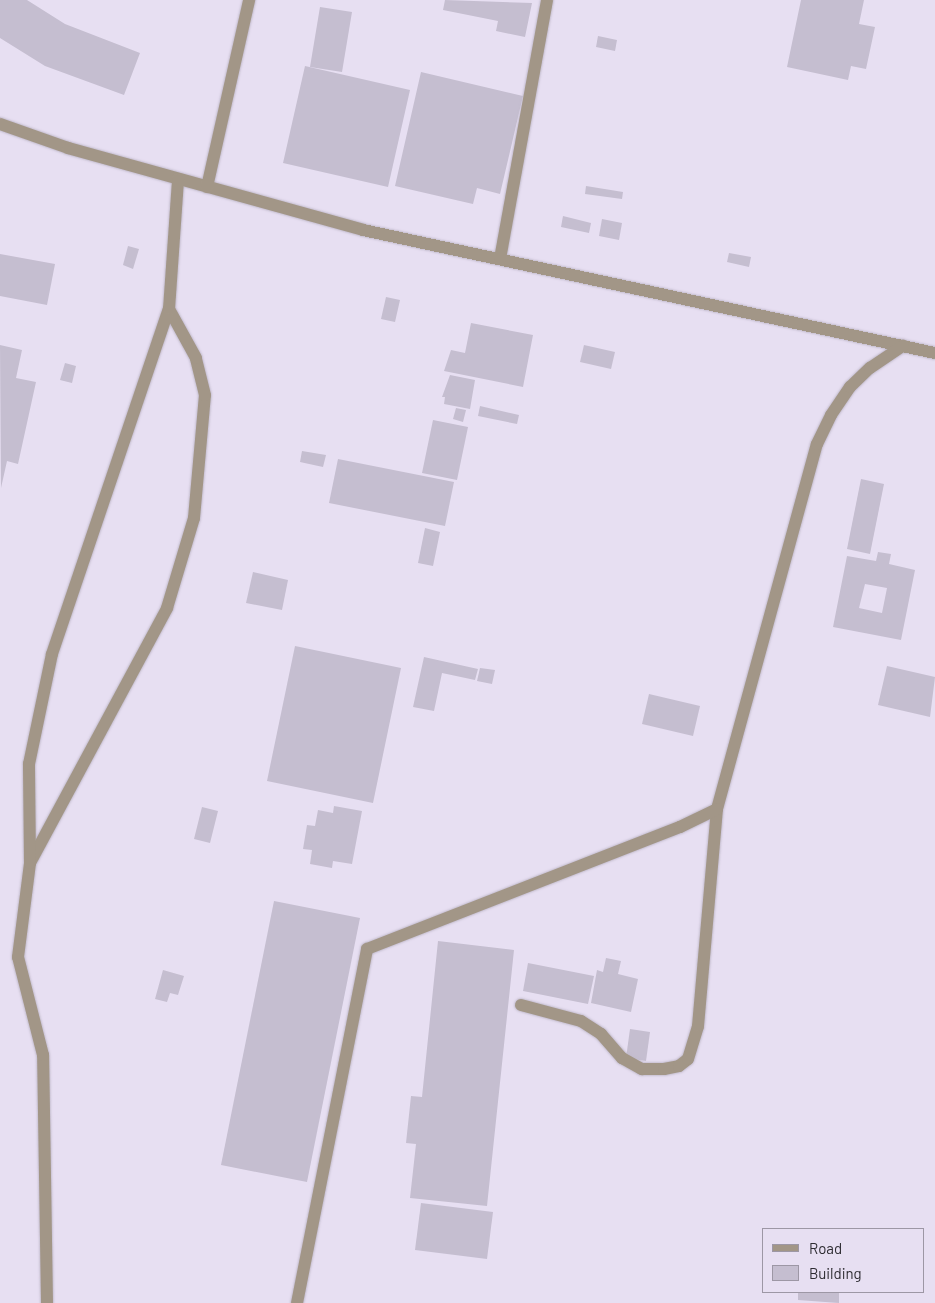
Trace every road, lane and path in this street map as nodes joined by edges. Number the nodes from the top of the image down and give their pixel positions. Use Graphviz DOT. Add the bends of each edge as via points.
graph roads {
  1 [pos="249,0"];
  2 [pos="547,0"];
  3 [pos="0,124"];
  4 [pos="178,179"];
  5 [pos="207,187"];
  6 [pos="500,259"];
  7 [pos="169,309"];
  8 [pos="903,346"];
  9 [pos="935,353"];
  10 [pos="717,808"];
  11 [pos="30,863"];
  12 [pos="521,1005"];
  13 [pos="47,1303"];
  14 [pos="297,1303"];
  1 -- 5 [label="street"];
  2 -- 6 [label="street"];
  3 -- 4 [label="street" via="68,148"];
  4 -- 5 [label="street"];
  4 -- 7 [label="street"];
  5 -- 6 [label="street" via="363,230"];
  6 -- 8 [label="street"];
  7 -- 11 [label="street" via="52,654 29,764"];
  7 -- 11 [label="street" via="196,358 205,395 194,518 167,608"];
  8 -- 9 [label="street"];
  8 -- 10 [label="street" via="858,378 823,430"];
  10 -- 12 [label="street" via="698,1026 688,1059 680,1066 642,1069 622,1058 600,1034 581,1021"];
  10 -- 14 [label="street" via="680,827 367,949"];
  11 -- 13 [label="street" via="18,957 43,1055"];
}
